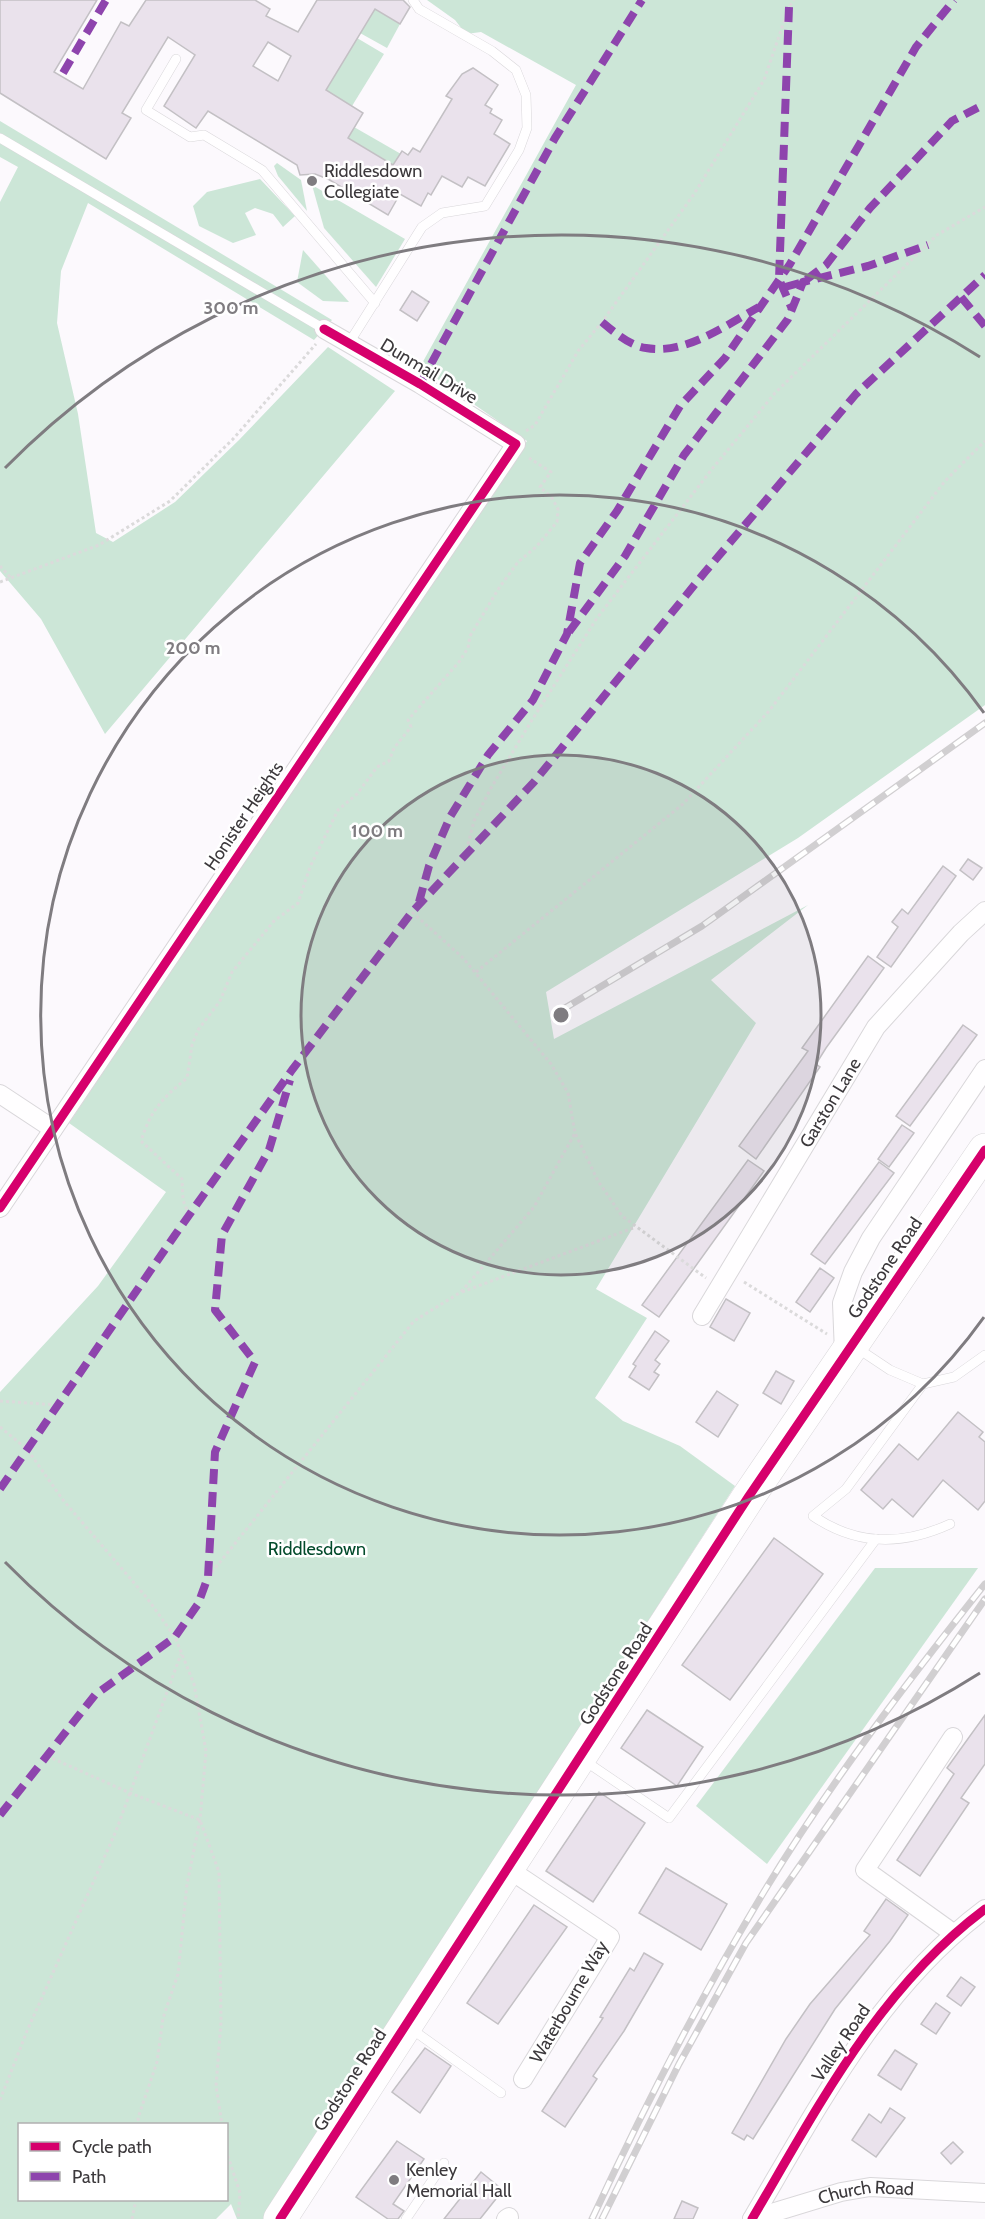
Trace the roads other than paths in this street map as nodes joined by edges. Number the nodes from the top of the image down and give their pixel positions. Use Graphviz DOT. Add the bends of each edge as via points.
graph roads {
  1 [pos="413,0"];
  2 [pos="177,59"];
  3 [pos="0,138"];
  4 [pos="375,303"];
  5 [pos="325,330"];
  6 [pos="349,343"];
  7 [pos="514,446"];
  8 [pos="985,910"];
  9 [pos="985,1069"];
  10 [pos="0,1094"];
  11 [pos="53,1129"];
  12 [pos="985,1150"];
  13 [pos="0,1208"];
  14 [pos="702,1316"];
  15 [pos="848,1351"];
  16 [pos="985,1355"];
  17 [pos="923,1384"];
  18 [pos="950,1524"];
  19 [pos="876,1539"];
  20 [pos="953,1737"];
  21 [pos="581,1758"];
  22 [pos="507,1869"];
  23 [pos="985,1909"];
  24 [pos="953,1933"];
  25 [pos="405,2024"];
  26 [pos="523,2079"];
  27 [pos="501,2092"];
  28 [pos="444,2163"];
  29 [pos="985,2193"];
  30 [pos="280,2219"];
  31 [pos="406,2219"];
  32 [pos="752,2219"];
  1 -- 4 [label="lane" via="419,9 492,51 516,70 526,95 526,128 519,150 485,206 442,213 422,227"];
  2 -- 4 [label="lane" via="146,110 189,137 204,135 262,170"];
  3 -- 5 [label="lane, Dunmail Drive"];
  4 -- 6 [label="lane"];
  5 -- 6 [label="street, Dunmail Drive"];
  6 -- 7 [label="street, Dunmail Drive"];
  7 -- 11 [label="street, Honister Heights"];
  8 -- 14 [label="street, Garston Lane" via="876,1027"];
  9 -- 15 [label="street, Godstone Road" via="871,1238 854,1272 843,1304"];
  10 -- 11 [label="street"];
  11 -- 13 [label="street, Honister Heights"];
  12 -- 15 [label="highway, Godstone Road"];
  15 -- 17 [label="lane"];
  15 -- 21 [label="highway, Godstone Road" via="749,1496"];
  16 -- 17 [label="lane" via="954,1377"];
  17 -- 19 [label="lane" via="846,1489 813,1516 833,1530"];
  18 -- 19 [label="lane" via="926,1534"];
  19 -- 21 [label="lane" via="669,1818"];
  20 -- 24 [label="street" via="865,1870"];
  21 -- 22 [label="highway, Godstone Road"];
  22 -- 25 [label="highway, Godstone Road"];
  22 -- 26 [label="street, Waterbourne Way" via="610,1937"];
  23 -- 24 [label="street, Valley Road"];
  24 -- 32 [label="street, Valley Road" via="890,2001 841,2068"];
  25 -- 27 [label="lane"];
  25 -- 30 [label="highway, Godstone Road"];
  28 -- 31 [label="lane"];
  29 -- 32 [label="street, Church Road" via="870,2187"];
}
